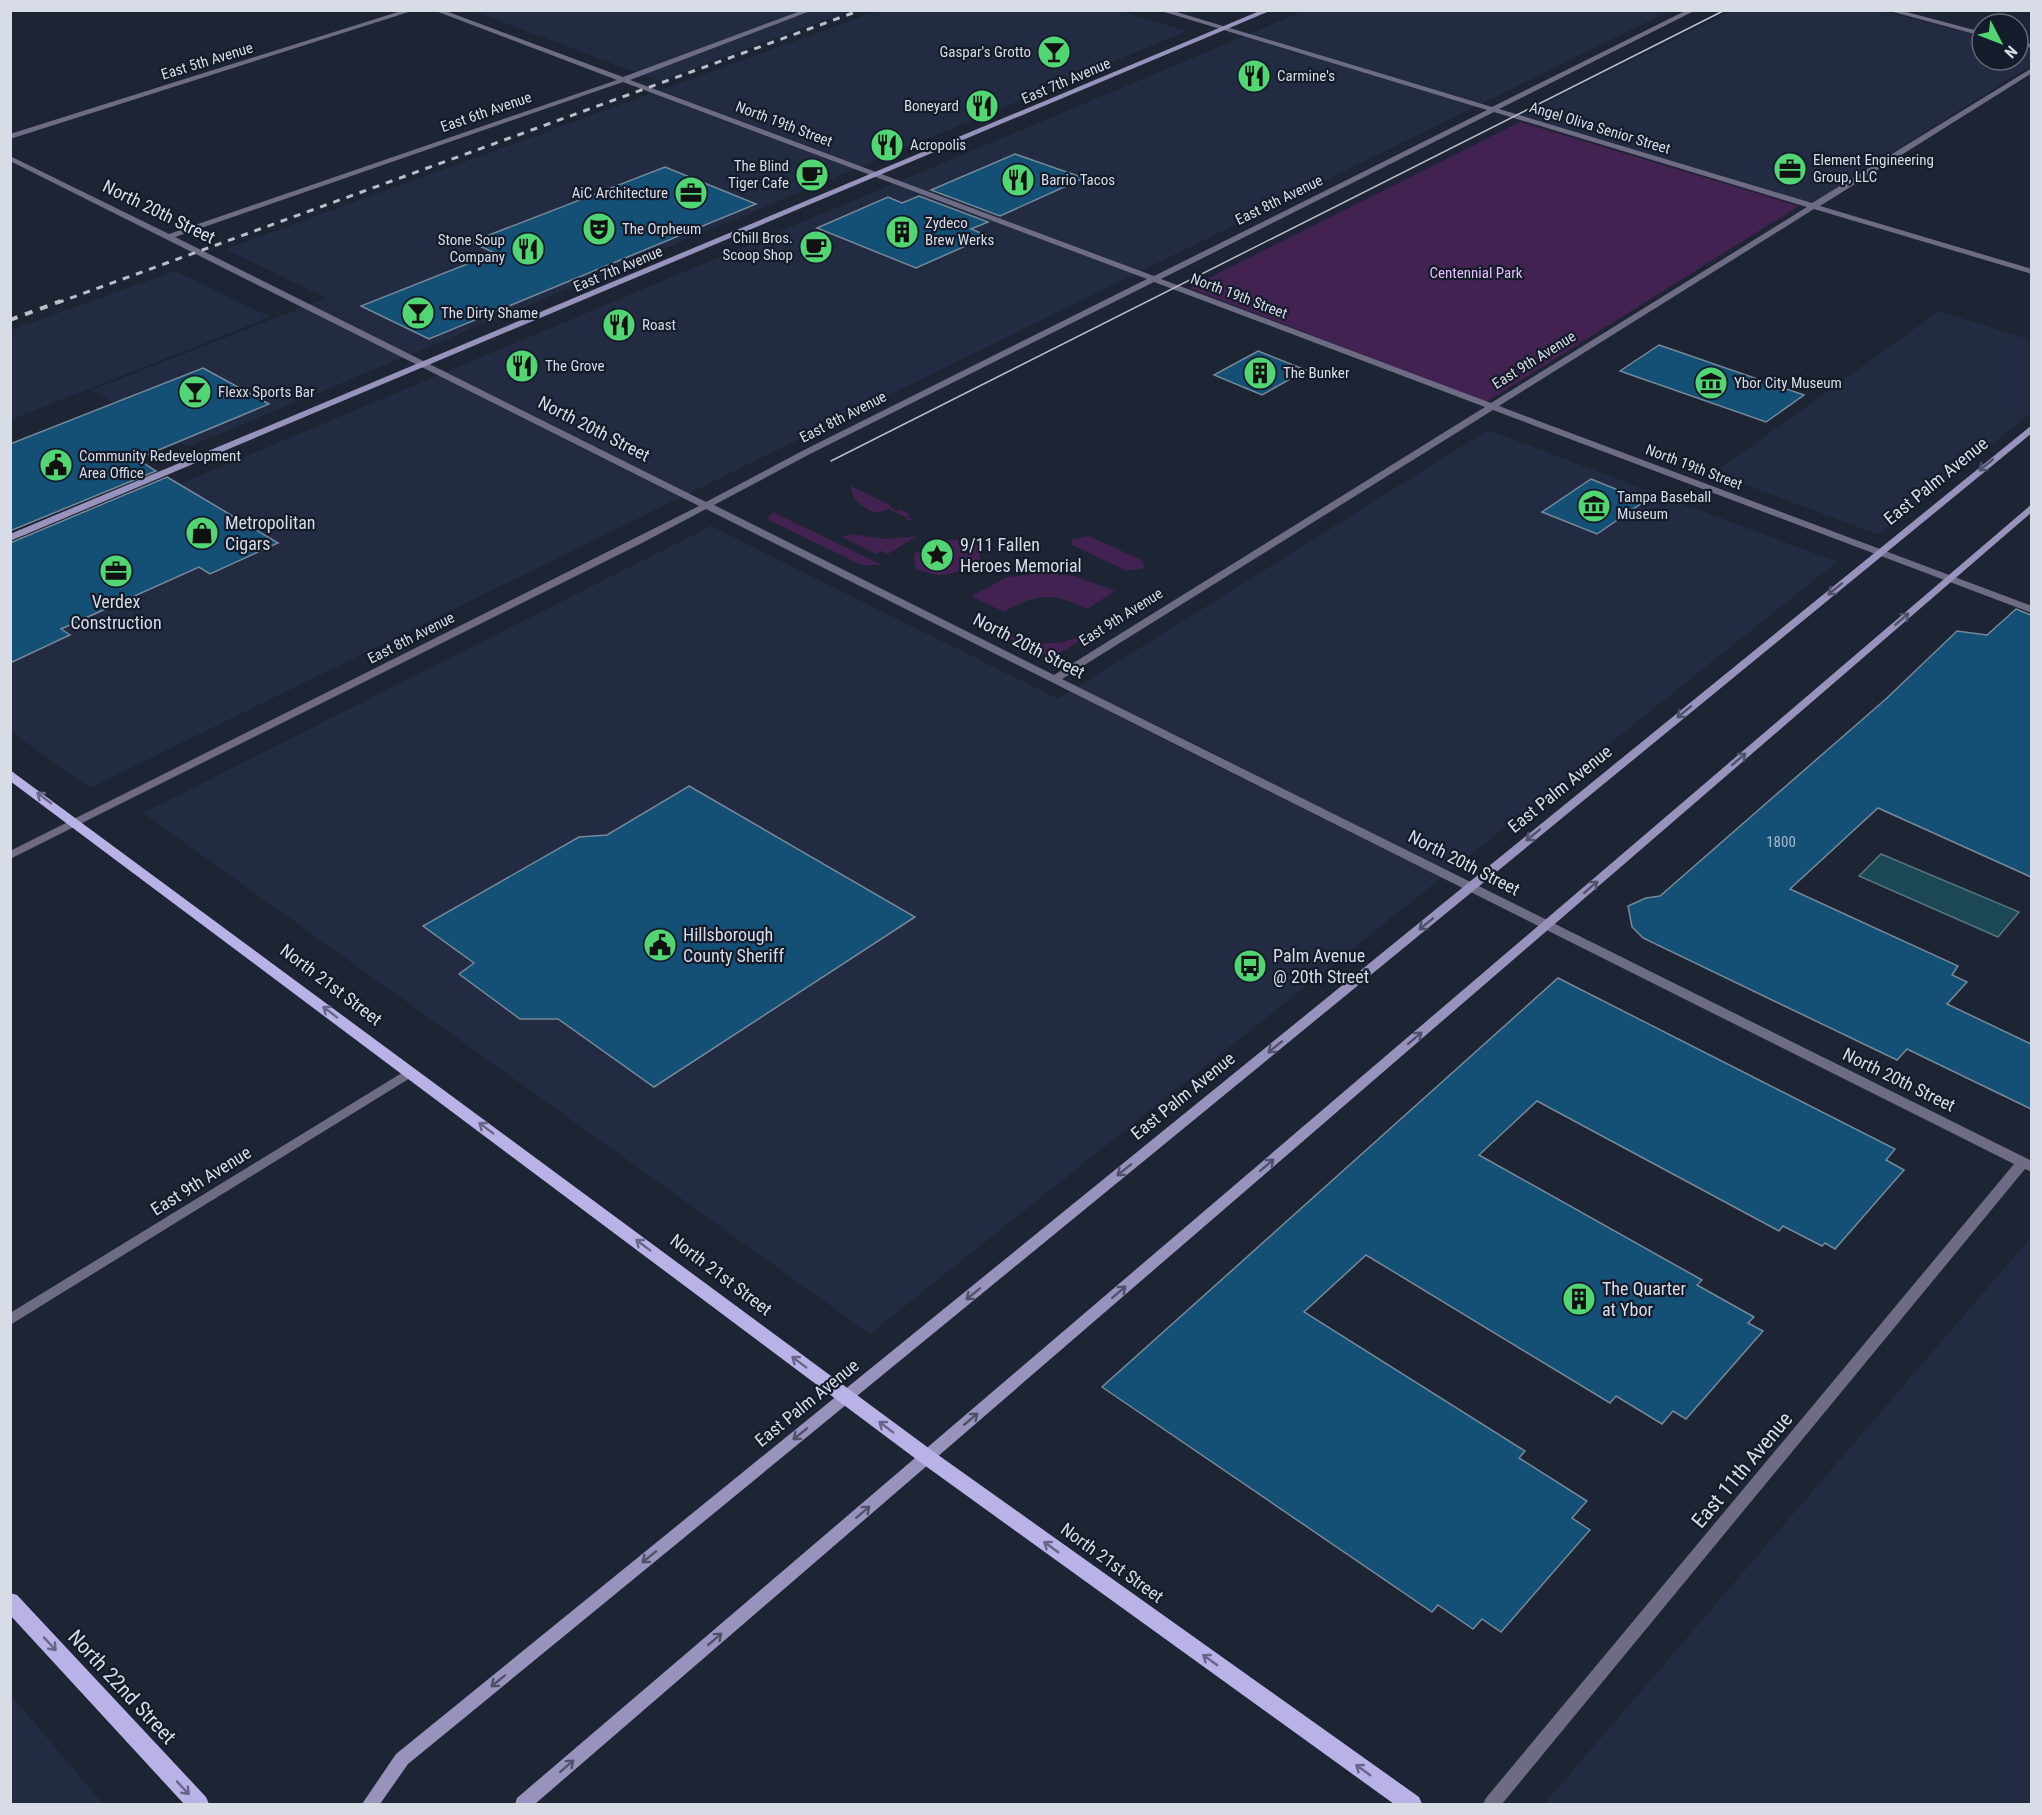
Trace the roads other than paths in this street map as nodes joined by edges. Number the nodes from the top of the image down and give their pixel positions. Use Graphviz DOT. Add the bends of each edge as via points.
graph roads {
  1 [pos="412,10"];
  2 [pos="436,10"];
  3 [pos="810,10"];
  4 [pos="1161,10"];
  5 [pos="1269,10"];
  6 [pos="1693,10"];
  7 [pos="1889,10"];
  8 [pos="1224,30"];
  9 [pos="1970,31"];
  10 [pos="2031,69"];
  11 [pos="622,80"];
  12 [pos="1493,110"];
  13 [pos="10,137"];
  14 [pos="10,158"];
  15 [pos="876,176"];
  16 [pos="1812,206"];
  17 [pos="168,237"];
  18 [pos="2031,272"];
  19 [pos="1152,279"];
  20 [pos="424,364"];
  21 [pos="1490,407"];
  22 [pos="2031,428"];
  23 [pos="707,506"];
  24 [pos="2031,507"];
  25 [pos="10,538"];
  26 [pos="1880,552"];
  27 [pos="1949,579"];
  28 [pos="2031,610"];
  29 [pos="1054,679"];
  30 [pos="10,774"];
  31 [pos="77,823"];
  32 [pos="10,856"];
  33 [pos="1471,887"];
  34 [pos="1547,925"];
  35 [pos="410,1072"];
  36 [pos="2027,1164"];
  37 [pos="10,1320"];
  38 [pos="845,1397"];
  39 [pos="927,1457"];
  40 [pos="10,1601"];
  41 [pos="198,1804"];
  42 [pos="370,1804"];
  43 [pos="523,1804"];
  44 [pos="1411,1804"];
  45 [pos="1492,1804"];
  1 -- 13 [label="street, East 5th Avenue"];
  2 -- 11 [label="street, North 19th Street"];
  3 -- 11 [label="street, East 6th Avenue"];
  4 -- 8 [label="street, Angel Oliva Senior Street"];
  5 -- 8 [label="street, East 7th Avenue"];
  6 -- 12 [label="street, East 8th Avenue"];
  7 -- 9 [label="street"];
  8 -- 12 [label="street, Angel Oliva Senior Street"];
  8 -- 15 [label="street, East 7th Avenue"];
  10 -- 16 [label="street, East 9th Avenue"];
  11 -- 15 [label="street, North 19th Street"];
  11 -- 17 [label="street, East 6th Avenue"];
  12 -- 16 [label="street, Angel Oliva Senior Street"];
  12 -- 19 [label="street, East 8th Avenue"];
  14 -- 17 [label="street, North 20th Street"];
  15 -- 19 [label="street, North 19th Street"];
  15 -- 20 [label="street, East 7th Avenue"];
  16 -- 18 [label="street, Angel Oliva Senior Street"];
  16 -- 21 [label="street, East 9th Avenue"];
  17 -- 20 [label="street, North 20th Street"];
  19 -- 21 [label="street, North 19th Street"];
  19 -- 23 [label="street, East 8th Avenue"];
  20 -- 23 [label="street, North 20th Street"];
  20 -- 25 [label="street, East 7th Avenue"];
  21 -- 26 [label="street, North 19th Street"];
  21 -- 29 [label="street, East 9th Avenue"];
  22 -- 26 [label="street, East Palm Avenue, one-way"];
  23 -- 29 [label="street, North 20th Street"];
  23 -- 31 [label="street, East 8th Avenue"];
  24 -- 27 [label="street"];
  26 -- 27 [label="street, North 19th Street"];
  26 -- 33 [label="street, East Palm Avenue, one-way"];
  27 -- 28 [label="street, North 19th Street"];
  34 -- 27 [label="street, one-way"];
  29 -- 33 [label="street, North 20th Street"];
  31 -- 30 [label="main road, North 21st Street, one-way"];
  31 -- 32 [label="street, East 8th Avenue"];
  35 -- 31 [label="main road, North 21st Street, one-way"];
  33 -- 34 [label="street, North 20th Street"];
  33 -- 38 [label="street, East Palm Avenue, one-way"];
  34 -- 36 [label="street, North 20th Street"];
  39 -- 34 [label="street, one-way"];
  35 -- 37 [label="street, East 9th Avenue"];
  38 -- 35 [label="main road, North 21st Street, one-way"];
  36 -- 45 [label="street, East 11th Avenue"];
  39 -- 38 [label="main road, North 21st Street, one-way"];
  38 -- 42 [label="street, East Palm Avenue, one-way" via="402,1760"];
  43 -- 39 [label="street, one-way"];
  44 -- 39 [label="main road, North 21st Street, one-way"];
  40 -- 41 [label="main road, North 22nd Street, one-way"];
}
